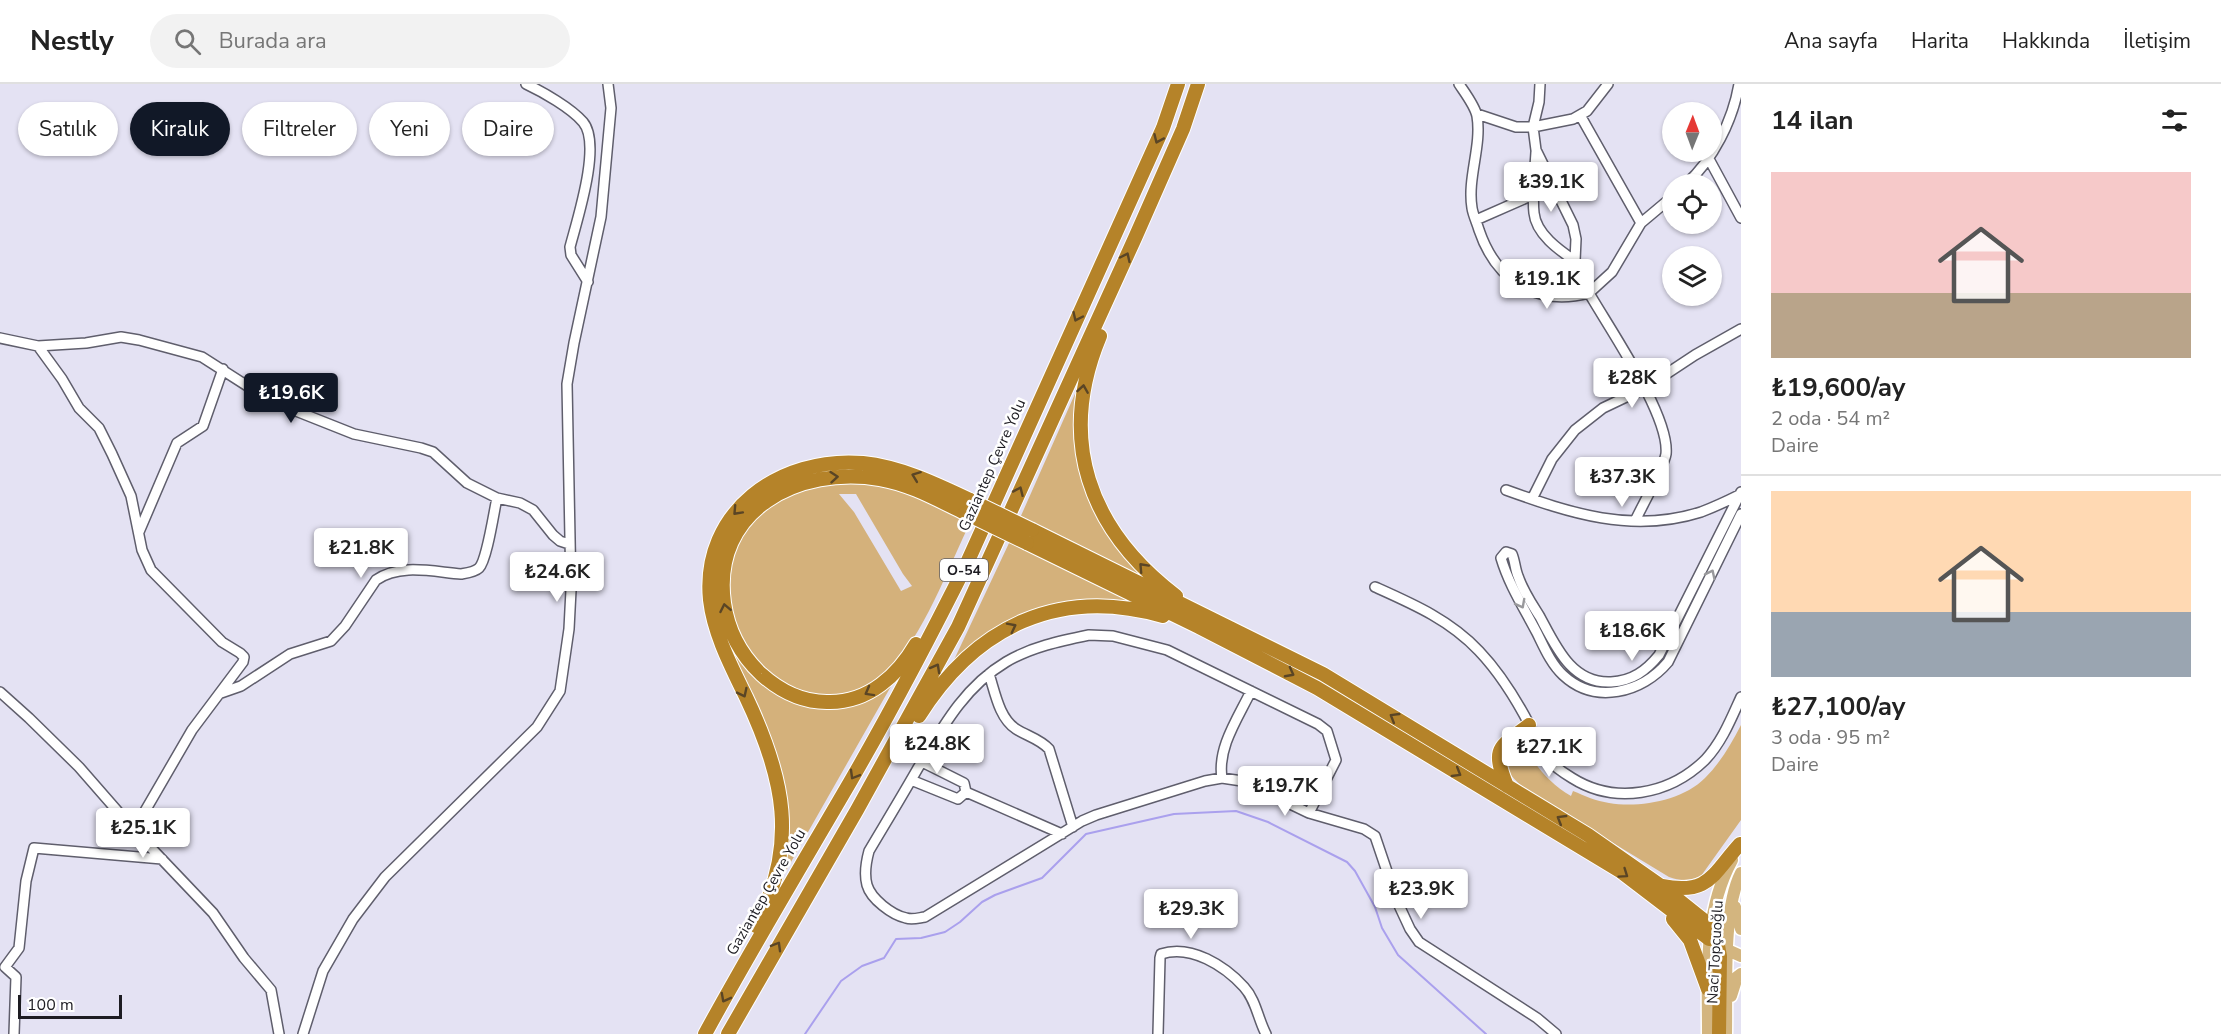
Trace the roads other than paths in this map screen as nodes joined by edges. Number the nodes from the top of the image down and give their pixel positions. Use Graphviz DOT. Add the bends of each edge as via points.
graph roads {
  1 [pos="526,84"];
  2 [pos="608,84"];
  3 [pos="1178,84"];
  4 [pos="1198,84"];
  5 [pos="1460,84"];
  6 [pos="1540,84"];
  7 [pos="1608,84"];
  8 [pos="1739,84"];
  9 [pos="1477,114"];
  10 [pos="1580,115"];
  11 [pos="1533,127"];
  12 [pos="1722,133"];
  13 [pos="1536,150"];
  14 [pos="1706,162"];
  15 [pos="1711,162"];
  16 [pos="1695,174"];
  17 [pos="1535,194"];
  18 [pos="1662,205"];
  19 [pos="1741,218"];
  20 [pos="1476,219"];
  21 [pos="1641,223"];
  22 [pos="1575,261"];
  23 [pos="1115,280"];
  24 [pos="588,282"];
  25 [pos="1589,292"];
  26 [pos="1741,328"];
  27 [pos="0,338"];
  28 [pos="38,346"];
  29 [pos="223,369"];
  30 [pos="1645,388"];
  31 [pos="1506,490"];
  32 [pos="1740,494"];
  33 [pos="497,498"];
  34 [pos="1532,499"];
  35 [pos="967,506"];
  36 [pos="1741,514"];
  37 [pos="1635,521"];
  38 [pos="140,532"];
  39 [pos="569,544"];
  40 [pos="967,563"];
  41 [pos="1375,587"];
  42 [pos="1244,633"];
  43 [pos="1238,646"];
  44 [pos="989,674"];
  45 [pos="1251,691"];
  46 [pos="0,693"];
  47 [pos="221,693"];
  48 [pos="1741,697"];
  49 [pos="1529,725"];
  50 [pos="886,759"];
  51 [pos="922,762"];
  52 [pos="1222,778"];
  53 [pos="911,780"];
  54 [pos="1507,786"];
  55 [pos="966,792"];
  56 [pos="1309,813"];
  57 [pos="1073,827"];
  58 [pos="134,830"];
  59 [pos="1062,834"];
  60 [pos="1741,844"];
  61 [pos="162,859"];
  62 [pos="1741,873"];
  63 [pos="1734,887"];
  64 [pos="1660,892"];
  65 [pos="1741,929"];
  66 [pos="1719,940"];
  67 [pos="1741,944"];
  68 [pos="1741,956"];
  69 [pos="738,973"];
  70 [pos="1741,974"];
  71 [pos="1708,989"];
  72 [pos="1726,1014"];
  73 [pos="14,1034"];
  74 [pos="279,1034"];
  75 [pos="303,1034"];
  76 [pos="705,1034"];
  77 [pos="728,1034"];
  78 [pos="1158,1034"];
  79 [pos="1266,1034"];
  80 [pos="1556,1034"];
  81 [pos="1708,1034"];
  82 [pos="1719,1034"];
  83 [pos="1726,1034"];
  1 -- 24 [label="street" via="560,104 583,122 589,132 589,170 570,248"];
  2 -- 24 [label="street" via="611,108 601,217"];
  3 -- 40 [label="highway, Gaziantep Çevre Yolu / O-54, one-way" via="1163,128"];
  23 -- 4 [label="highway, O-54, one-way" via="1183,129"];
  5 -- 9 [label="street"];
  6 -- 11 [label="street"];
  7 -- 10 [label="street"];
  8 -- 12 [label="street"];
  9 -- 11 [label="street" via="1516,127"];
  9 -- 20 [label="street" via="1472,208"];
  10 -- 11 [label="street"];
  10 -- 21 [label="street"];
  11 -- 13 [label="street"];
  13 -- 17 [label="street"];
  13 -- 22 [label="street" via="1573,225"];
  14 -- 16 [label="street"];
  15 -- 19 [label="street"];
  17 -- 20 [label="street"];
  17 -- 22 [label="street" via="1533,214 1544,235"];
  18 -- 21 [label="street"];
  20 -- 25 [label="street" via="1484,243 1501,271 1524,289 1564,297"];
  21 -- 25 [label="street" via="1612,272"];
  22 -- 25 [label="street"];
  42 -- 23 [label="highway, one-way" via="1175,595 1148,573 1108,523 1089,480 1083,458 1081,405 1086,374 1107,319"];
  50 -- 23 [label="highway, O-54, one-way" via="984,573"];
  24 -- 39 [label="street" via="567,384"];
  25 -- 30 [label="street"];
  26 -- 30 [label="street"];
  27 -- 28 [label="street"];
  28 -- 29 [label="street" via="121,338 139,340 202,357"];
  28 -- 38 [label="street" via="80,408 99,428 131,496"];
  29 -- 33 [label="street" via="263,396 323,422 354,434 433,452 455,475"];
  29 -- 38 [label="street" via="203,426 177,443"];
  30 -- 34 [label="street" via="1603,408 1575,430 1552,459"];
  30 -- 37 [label="street" via="1662,423 1666,455"];
  31 -- 34 [label="street"];
  32 -- 36 [label="street, one-way" via="1659,656 1626,680 1597,681 1570,666 1521,584 1512,554 1506,552 1501,558 1559,671 1590,691 1620,692 1650,679 1668,662"];
  32 -- 37 [label="street" via="1700,512"];
  33 -- 39 [label="street" via="520,502 533,510 553,535"];
  33 -- 47 [label="street" via="485,558 479,568 461,574 403,570 382,576 331,641 290,654 241,687"];
  34 -- 37 [label="street" via="1584,516"];
  40 -- 35 [label="highway, one-way" via="900,668 856,699 821,702 792,696 765,677 741,651 725,610 724,571 729,546 752,512 779,492 828,477 856,476 883,479"];
  35 -- 42 [label="highway, bridge" via="1032,530"];
  35 -- 43 [label="highway, bridge" via="1028,543"];
  35 -- 69 [label="highway, one-way" via="900,470 864,464 826,465 768,484 741,506 723,529 711,567 713,616 727,657 767,742 779,786 782,823 781,853 772,888 745,945"];
  38 -- 47 [label="street" via="145,561 151,570 222,642 244,657"];
  39 -- 75 [label="street" via="569,629 560,691 537,727 385,877 353,919 323,971"];
  40 -- 69 [label="highway, Gaziantep Çevre Yolu / O-54, one-way" via="866,753"];
  41 -- 49 [label="street" via="1432,614 1466,638 1500,675"];
  54 -- 42 [label="highway, one-way" via="1346,687"];
  50 -- 43 [label="highway, one-way" via="910,731 935,691 963,660 995,635 1046,613 1078,607 1126,608 1167,617"];
  43 -- 64 [label="highway, one-way" via="1342,702"];
  44 -- 45 [label="street" via="1017,656 1060,641 1089,635 1113,636 1167,650"];
  44 -- 51 [label="street" via="966,694"];
  44 -- 57 [label="street" via="1009,723 1042,742 1051,753"];
  45 -- 52 [label="street" via="1223,750"];
  45 -- 56 [label="street" via="1327,731 1336,760"];
  46 -- 58 [label="street" via="79,767"];
  47 -- 58 [label="street" via="192,730"];
  48 -- 49 [label="street" via="1717,746 1694,770 1668,786 1636,794 1592,788 1565,774 1544,754"];
  49 -- 54 [label="highway" via="1501,746 1499,768"];
  77 -- 50 [label="highway, O-54, one-way"];
  51 -- 53 [label="street"];
  51 -- 55 [label="street" via="964,783"];
  52 -- 56 [label="street" via="1242,781"];
  52 -- 57 [label="street" via="1109,810"];
  53 -- 55 [label="street" via="958,799"];
  53 -- 59 [label="street" via="869,851 865,876 874,897 903,918 925,917"];
  64 -- 54 [label="highway, one-way" via="1588,835"];
  55 -- 59 [label="street"];
  56 -- 80 [label="street" via="1375,836 1396,901 1419,942"];
  57 -- 59 [label="street"];
  58 -- 61 [label="street"];
  60 -- 64 [label="highway" via="1704,884"];
  60 -- 66 [label="main road, Naci Topçuoğlu" via="1724,874 1713,908"];
  61 -- 73 [label="street" via="34,848 26,881 19,948 5,967 16,977"];
  61 -- 74 [label="street" via="213,913 271,990"];
  62 -- 63 [label="main road, Naci Topçuoğlu"];
  63 -- 65 [label="main road"];
  63 -- 66 [label="main road, Naci Topçuoğlu"];
  64 -- 66 [label="highway"];
  64 -- 71 [label="highway" via="1690,940"];
  66 -- 67 [label="main road"];
  66 -- 68 [label="main road"];
  66 -- 71 [label="main road, Naci Topçuoğlu"];
  66 -- 72 [label="main road, Naci Topçuoğlu"];
  66 -- 82 [label="highway"];
  69 -- 76 [label="highway, Gaziantep Çevre Yolu / O-54, one-way"];
  70 -- 72 [label="main road"];
  71 -- 81 [label="main road, Naci Topçuoğlu"];
  72 -- 83 [label="main road, Naci Topçuoğlu"];
  78 -- 79 [label="street" via="1160,958 1169,951 1197,955 1216,964 1244,987"];
}
